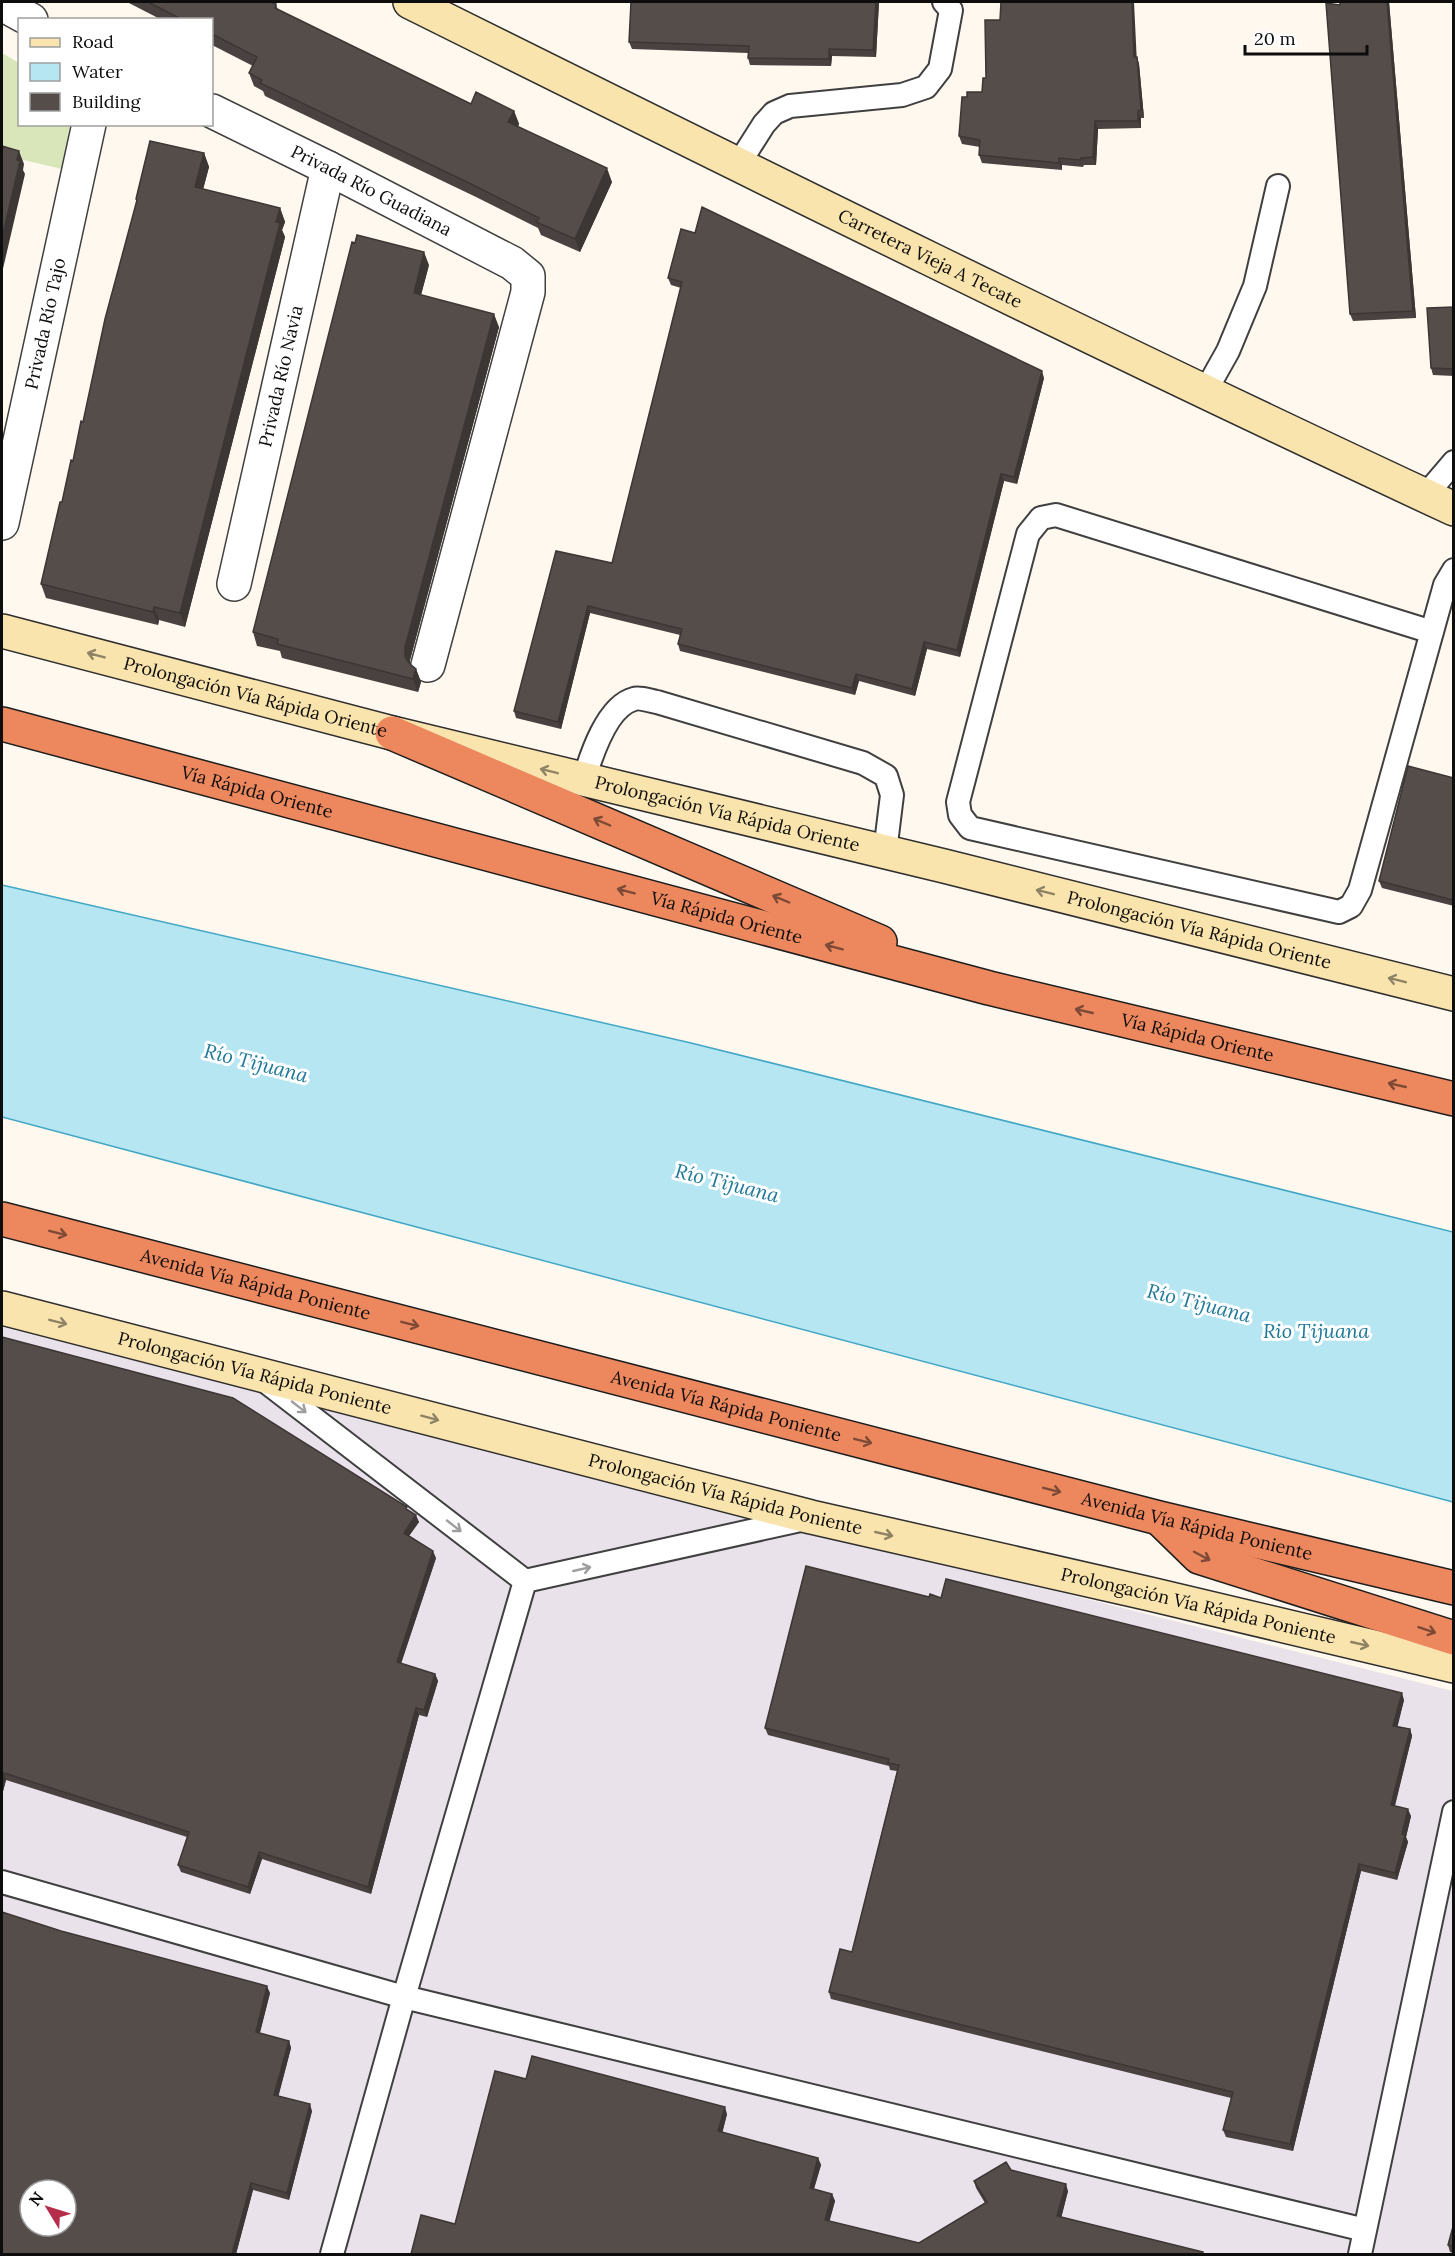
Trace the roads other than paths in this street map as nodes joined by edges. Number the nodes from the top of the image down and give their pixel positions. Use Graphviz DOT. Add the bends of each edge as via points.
graph roads {
  1 [pos="410,2"];
  2 [pos="944,2"];
  3 [pos="213,111"];
  4 [pos="89,126"];
  5 [pos="738,165"];
  6 [pos="328,168"];
  7 [pos="1278,186"];
  8 [pos="1205,392"];
  9 [pos="1454,462"];
  10 [pos="1439,502"];
  11 [pos="2,523"];
  12 [pos="1454,570"];
  13 [pos="234,584"];
  14 [pos="2,631"];
  15 [pos="1432,632"];
  16 [pos="428,665"];
  17 [pos="2,724"];
  18 [pos="392,733"];
  19 [pos="584,779"];
  20 [pos="885,852"];
  21 [pos="989,988"];
  22 [pos="1454,994"];
  23 [pos="1454,1099"];
  24 [pos="2,1219"];
  25 [pos="2,1308"];
  26 [pos="253,1372"];
  27 [pos="811,1517"];
  28 [pos="1159,1518"];
  29 [pos="525,1581"];
  30 [pos="1454,1588"];
  31 [pos="1454,1638"];
  32 [pos="1454,1666"];
  33 [pos="1454,1812"];
  34 [pos="2,1882"];
  35 [pos="404,1997"];
  36 [pos="1365,2230"];
  37 [pos="332,2254"];
  38 [pos="1360,2254"];
  1 -- 5 [label="main road, Carretera Vieja A Tecate"];
  2 -- 5 [label="lane" via="951,10 940,69 926,87 902,94 790,106 774,113 764,124"];
  3 -- 6 [label="street, Privada Río Guadiana"];
  4 -- 11 [label="street, Privada Río Tajo"];
  5 -- 8 [label="main road, Carretera Vieja A Tecate"];
  6 -- 13 [label="street, Privada Río Navia"];
  6 -- 16 [label="street, Privada Río Guadiana" via="512,263 528,276 528,292"];
  7 -- 8 [label="lane" via="1255,286 1228,351"];
  8 -- 10 [label="main road, Carretera Vieja A Tecate"];
  9 -- 10 [label="lane"];
  12 -- 15 [label="lane" via="1445,585"];
  18 -- 14 [label="main road, Prolongación Vía Rápida Oriente, one-way"];
  15 -- 15 [label="lane" via="1360,890 1351,906 1339,912 970,828 960,815 958,802 1028,534 1041,518 1056,515"];
  21 -- 17 [label="highway, Vía Rápida Oriente, one-way"];
  19 -- 18 [label="main road, Prolongación Vía Rápida Oriente, one-way"];
  21 -- 18 [label="highway, one-way"];
  19 -- 20 [label="main road, Prolongación Vía Rápida Oriente"];
  19 -- 20 [label="lane" via="592,753 616,709 635,698 657,702 863,763 886,776 892,795"];
  22 -- 20 [label="main road, Prolongación Vía Rápida Oriente, one-way"];
  23 -- 21 [label="highway, Vía Rápida Oriente, one-way"];
  24 -- 28 [label="highway, Avenida Vía Rápida Poniente, one-way"];
  25 -- 26 [label="main road, Prolongación Vía Rápida Poniente, one-way"];
  26 -- 27 [label="main road, Prolongación Vía Rápida Poniente, one-way"];
  26 -- 29 [label="lane, one-way"];
  29 -- 27 [label="lane, one-way"];
  27 -- 32 [label="main road, Prolongación Vía Rápida Poniente, one-way"];
  28 -- 30 [label="highway, Avenida Vía Rápida Poniente"];
  28 -- 31 [label="highway, one-way" via="1199,1557"];
  29 -- 35 [label="lane"];
  33 -- 36 [label="lane"];
  34 -- 35 [label="lane"];
  35 -- 36 [label="lane"];
  35 -- 37 [label="lane"];
  36 -- 38 [label="lane"];
}
